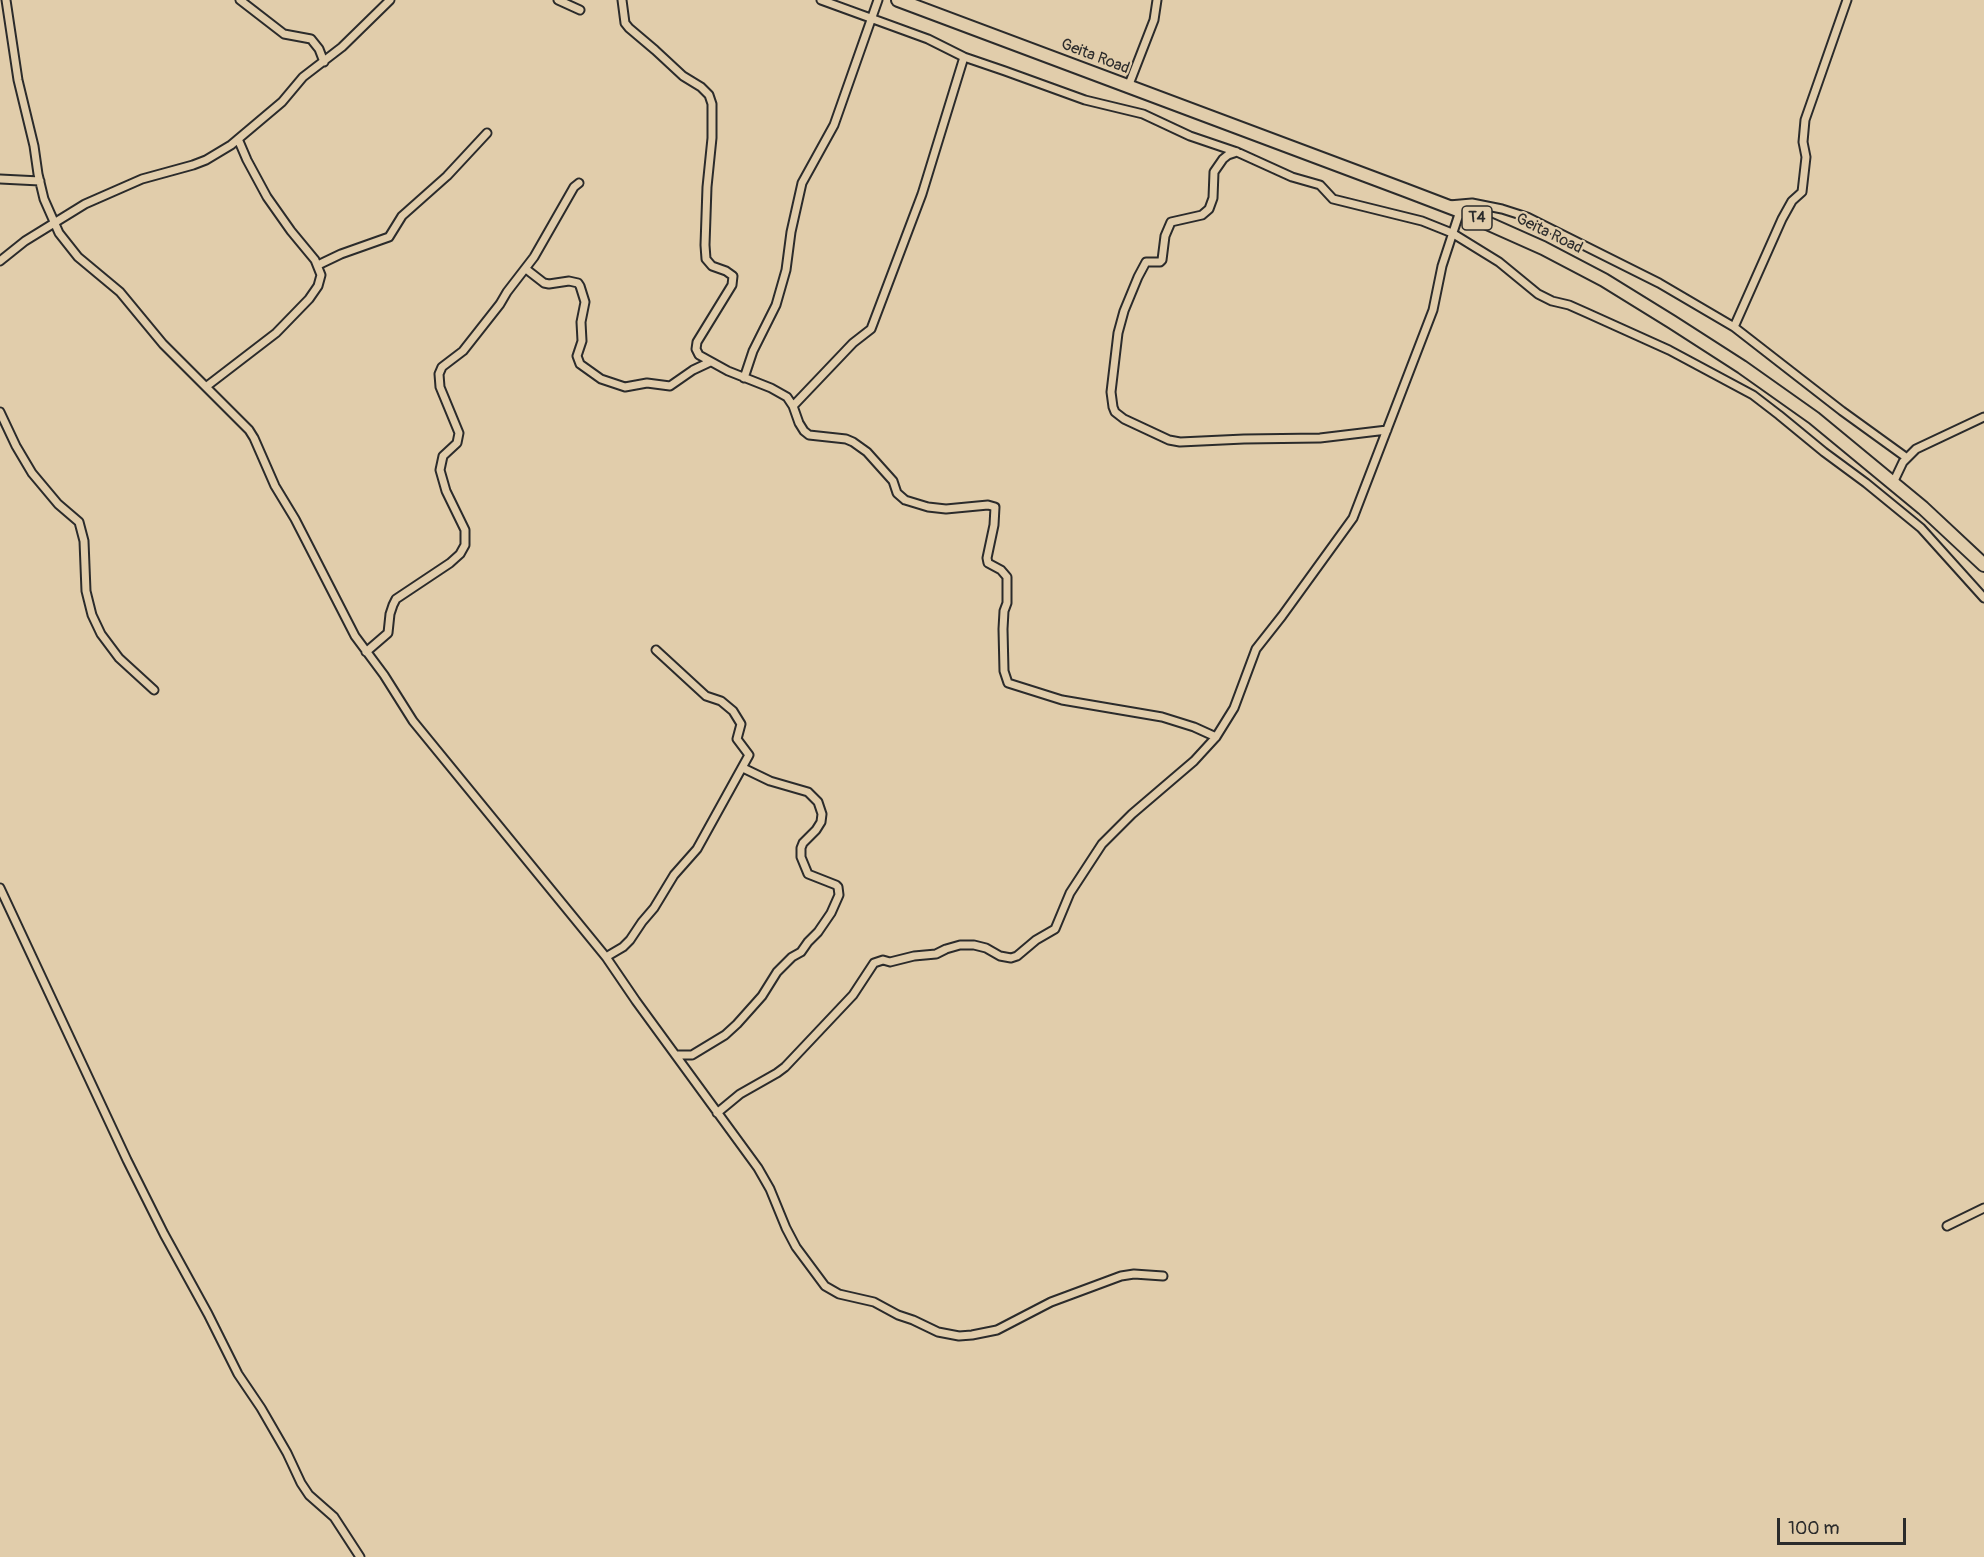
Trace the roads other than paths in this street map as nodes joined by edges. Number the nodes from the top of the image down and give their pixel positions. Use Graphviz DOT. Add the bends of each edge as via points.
graph roads {
  1 [pos="6,0"];
  2 [pos="240,0"];
  3 [pos="390,0"];
  4 [pos="558,0"];
  5 [pos="622,0"];
  6 [pos="821,0"];
  7 [pos="878,0"];
  8 [pos="898,0"];
  9 [pos="1157,0"];
  10 [pos="1847,0"];
  11 [pos="579,10"];
  12 [pos="871,19"];
  13 [pos="964,57"];
  14 [pos="324,62"];
  15 [pos="1128,87"];
  16 [pos="487,133"];
  17 [pos="238,139"];
  18 [pos="1237,152"];
  19 [pos="0,179"];
  20 [pos="40,181"];
  21 [pos="579,183"];
  22 [pos="1445,205"];
  23 [pos="1460,211"];
  24 [pos="54,224"];
  25 [pos="1452,233"];
  26 [pos="0,261"];
  27 [pos="318,265"];
  28 [pos="526,269"];
  29 [pos="1734,327"];
  30 [pos="710,362"];
  31 [pos="744,378"];
  32 [pos="207,386"];
  33 [pos="793,406"];
  34 [pos="0,412"];
  35 [pos="1984,417"];
  36 [pos="1387,430"];
  37 [pos="1907,458"];
  38 [pos="1893,483"];
  39 [pos="1984,565"];
  40 [pos="1984,598"];
  41 [pos="657,650"];
  42 [pos="366,652"];
  43 [pos="154,690"];
  44 [pos="1216,738"];
  45 [pos="743,768"];
  46 [pos="0,888"];
  47 [pos="606,957"];
  48 [pos="676,1055"];
  49 [pos="717,1113"];
  50 [pos="1984,1208"];
  51 [pos="1947,1226"];
  52 [pos="1163,1276"];
  53 [pos="360,1557"];
  1 -- 20 [label="street"];
  2 -- 14 [label="street" via="284,34 310,39"];
  3 -- 14 [label="street"];
  4 -- 11 [label="street"];
  5 -- 30 [label="street" via="629,28 701,87 712,104 706,259 733,276 732,285 697,342 699,355"];
  6 -- 12 [label="street"];
  7 -- 12 [label="street"];
  8 -- 15 [label="highway, Geita Road / T4"];
  9 -- 15 [label="street" via="1151,28"];
  10 -- 29 [label="street" via="1805,120 1802,192 1782,219"];
  12 -- 13 [label="street" via="928,39"];
  12 -- 31 [label="street" via="834,125 802,183 776,305"];
  13 -- 18 [label="street" via="1085,100 1143,114"];
  13 -- 33 [label="street" via="922,194 871,329"];
  14 -- 17 [label="street"];
  15 -- 22 [label="highway, Geita Road / T4"];
  16 -- 27 [label="street" via="402,216 389,237"];
  17 -- 24 [label="street" via="199,163 142,179 98,197"];
  17 -- 27 [label="street" via="267,197"];
  18 -- 25 [label="street" via="1320,185 1333,199 1422,221"];
  18 -- 36 [label="street" via="1223,159 1214,172 1209,209 1202,215 1171,222 1162,260 1146,262 1138,277 1118,333 1111,392 1115,412 1180,442 1320,438"];
  19 -- 20 [label="street"];
  20 -- 24 [label="street"];
  21 -- 28 [label="street"];
  22 -- 23 [label="highway, Geita Road / T4"];
  22 -- 29 [label="street" via="1472,203 1527,217 1659,283"];
  23 -- 25 [label="street"];
  23 -- 38 [label="highway, Geita Road / T4" via="1553,253 1672,322 1814,418"];
  24 -- 26 [label="street"];
  24 -- 32 [label="street" via="78,257 120,292 164,344"];
  25 -- 36 [label="street" via="1433,310"];
  25 -- 40 [label="street" via="1499,262 1538,294 1669,350 1753,395 1921,528"];
  27 -- 32 [label="street" via="321,281 300,309 276,333"];
  28 -- 30 [label="street" via="544,283 578,283 585,302 577,356 580,364 601,379 625,387 670,386"];
  28 -- 42 [label="street" via="464,351 442,367 439,374 440,387 459,433 457,443 443,456 440,470 465,530 465,545 450,563 396,599 388,633"];
  29 -- 37 [label="street"];
  30 -- 31 [label="street"];
  31 -- 33 [label="street" via="778,391"];
  32 -- 42 [label="street" via="254,438 275,486"];
  33 -- 44 [label="street" via="804,431 817,437 846,439 867,452 905,500 946,509 995,507 987,558 988,563 1008,577 1003,629 1008,683 1062,700 1162,717"];
  34 -- 43 [label="street" via="32,473 79,522 84,541 86,591 101,634 119,658"];
  35 -- 37 [label="street" via="1916,449"];
  36 -- 44 [label="street" via="1353,518 1256,649 1234,708"];
  37 -- 38 [label="street"];
  38 -- 39 [label="highway, Geita Road / T4"];
  41 -- 45 [label="street" via="695,687 729,706 740,720 738,739 749,755"];
  42 -- 47 [label="street" via="413,721"];
  44 -- 49 [label="street" via="1102,844 1070,893 1055,929 1011,958 986,948 960,945 936,954 874,963 853,995 785,1067"];
  45 -- 47 [label="street" via="702,841 667,884 654,908 630,940"];
  45 -- 48 [label="street" via="808,792 818,802 821,822 803,843 801,857 808,874 836,885 838,895 818,932 777,972 737,1024 692,1056"];
  46 -- 53 [label="street" via="127,1160 238,1374 287,1453 300,1483 334,1517"];
  47 -- 48 [label="street"];
  48 -- 49 [label="street"];
  49 -- 52 [label="street" via="762,1175 796,1247 825,1286 839,1294 874,1302 938,1332 990,1332 1051,1302 1120,1276"];
  50 -- 51 [label="street"];
}
